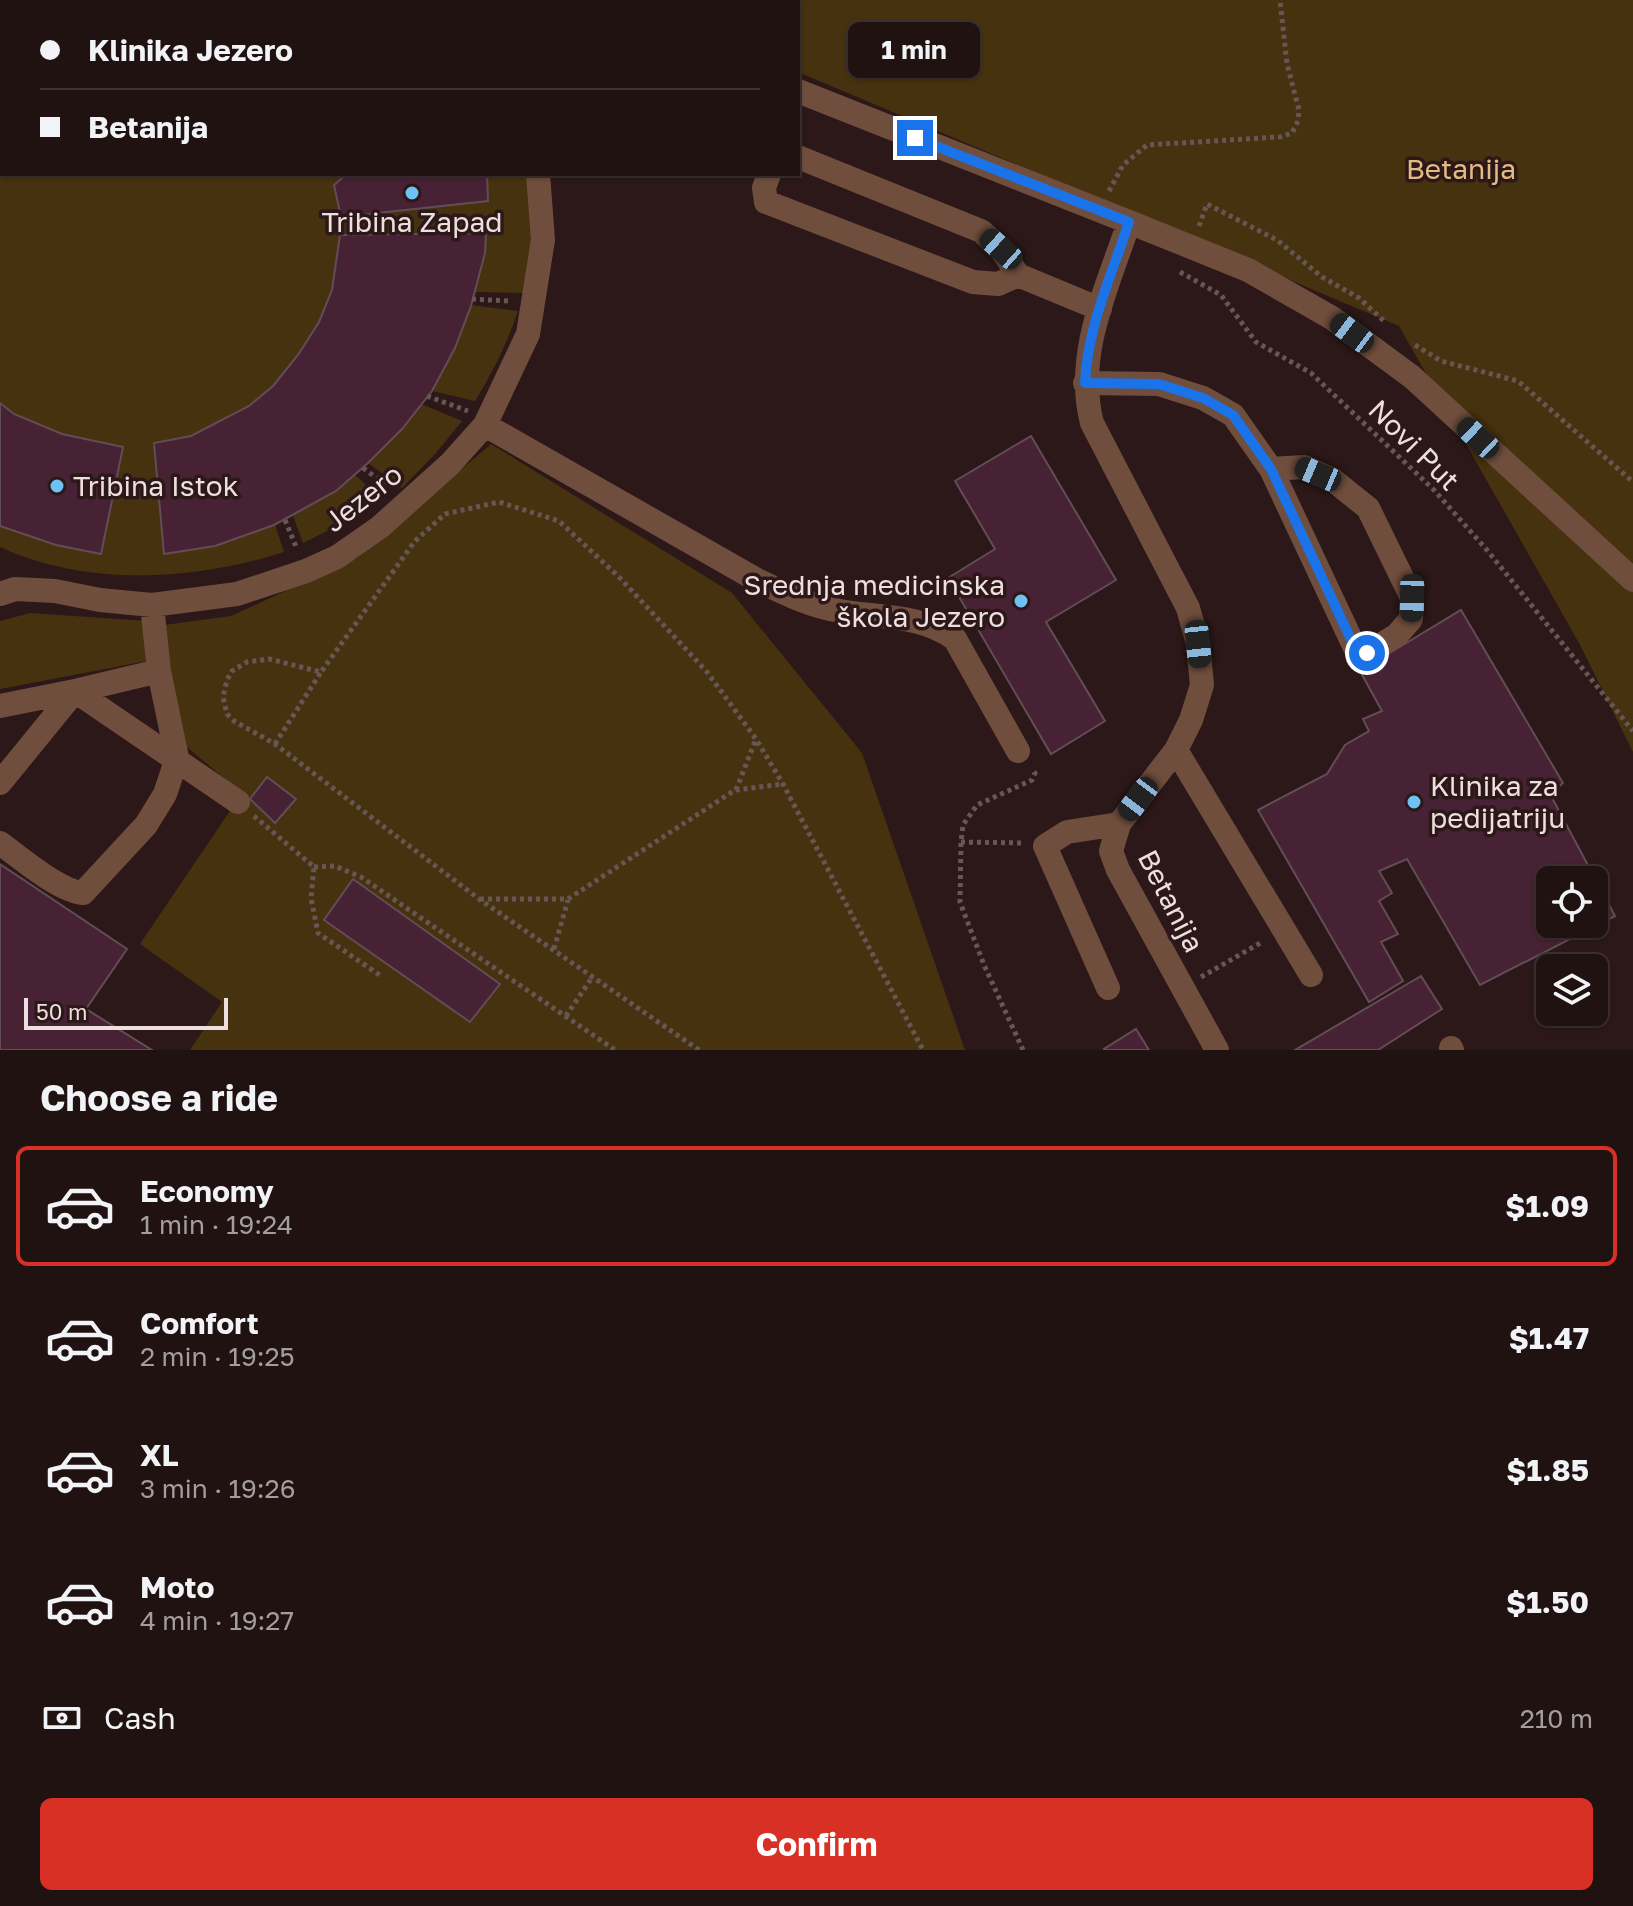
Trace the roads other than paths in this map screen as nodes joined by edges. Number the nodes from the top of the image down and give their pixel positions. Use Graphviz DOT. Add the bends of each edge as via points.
graph roads {
  1 [pos="800,92"];
  2 [pos="800,158"];
  3 [pos="538,176"];
  4 [pos="768,176"];
  5 [pos="1129,222"];
  6 [pos="1018,275"];
  7 [pos="1100,309"];
  8 [pos="1085,383"];
  9 [pos="486,422"];
  10 [pos="1271,469"];
  11 [pos="1633,580"];
  12 [pos="0,594"];
  13 [pos="152,605"];
  14 [pos="159,671"];
  15 [pos="75,691"];
  16 [pos="0,706"];
  17 [pos="1176,750"];
  18 [pos="1018,751"];
  19 [pos="177,758"];
  20 [pos="0,783"];
  21 [pos="238,802"];
  22 [pos="1119,824"];
  23 [pos="0,843"];
  24 [pos="1311,975"];
  25 [pos="1108,988"];
  26 [pos="1217,1050"];
  1 -- 5 [label="street"];
  2 -- 6 [label="street" via="981,231"];
  3 -- 9 [label="street, Jezero" via="543,240 528,334"];
  4 -- 6 [label="street" via="766,202 973,282 998,284"];
  5 -- 7 [label="street, Betanija"];
  5 -- 11 [label="street" via="1248,270 1332,318 1412,377"];
  6 -- 7 [label="street"];
  7 -- 8 [label="street, Betanija"];
  8 -- 10 [label="street" via="1159,384 1203,398 1233,415"];
  8 -- 17 [label="street, Betanija" via="1092,423 1188,608 1198,644 1202,685"];
  9 -- 13 [label="street, Jezero" via="410,503 337,557 237,594"];
  9 -- 18 [label="street" via="792,596 829,609 940,628 955,639"];
  10 -- 10 [label="street" via="1355,648 1367,653 1397,635 1411,619 1412,598 1368,508 1333,480 1304,467"];
  12 -- 13 [label="street, Jezero" via="15,589 55,591"];
  13 -- 14 [label="street"];
  14 -- 15 [label="street"];
  14 -- 19 [label="street"];
  15 -- 16 [label="street"];
  15 -- 19 [label="street"];
  15 -- 20 [label="street"];
  17 -- 22 [label="street, Betanija"];
  17 -- 24 [label="street"];
  19 -- 21 [label="street"];
  19 -- 23 [label="street" via="165,794 146,825 83,893 63,886"];
  22 -- 25 [label="street" via="1067,832 1045,846"];
  22 -- 26 [label="street, Betanija" via="1111,851 1118,870"];
}
